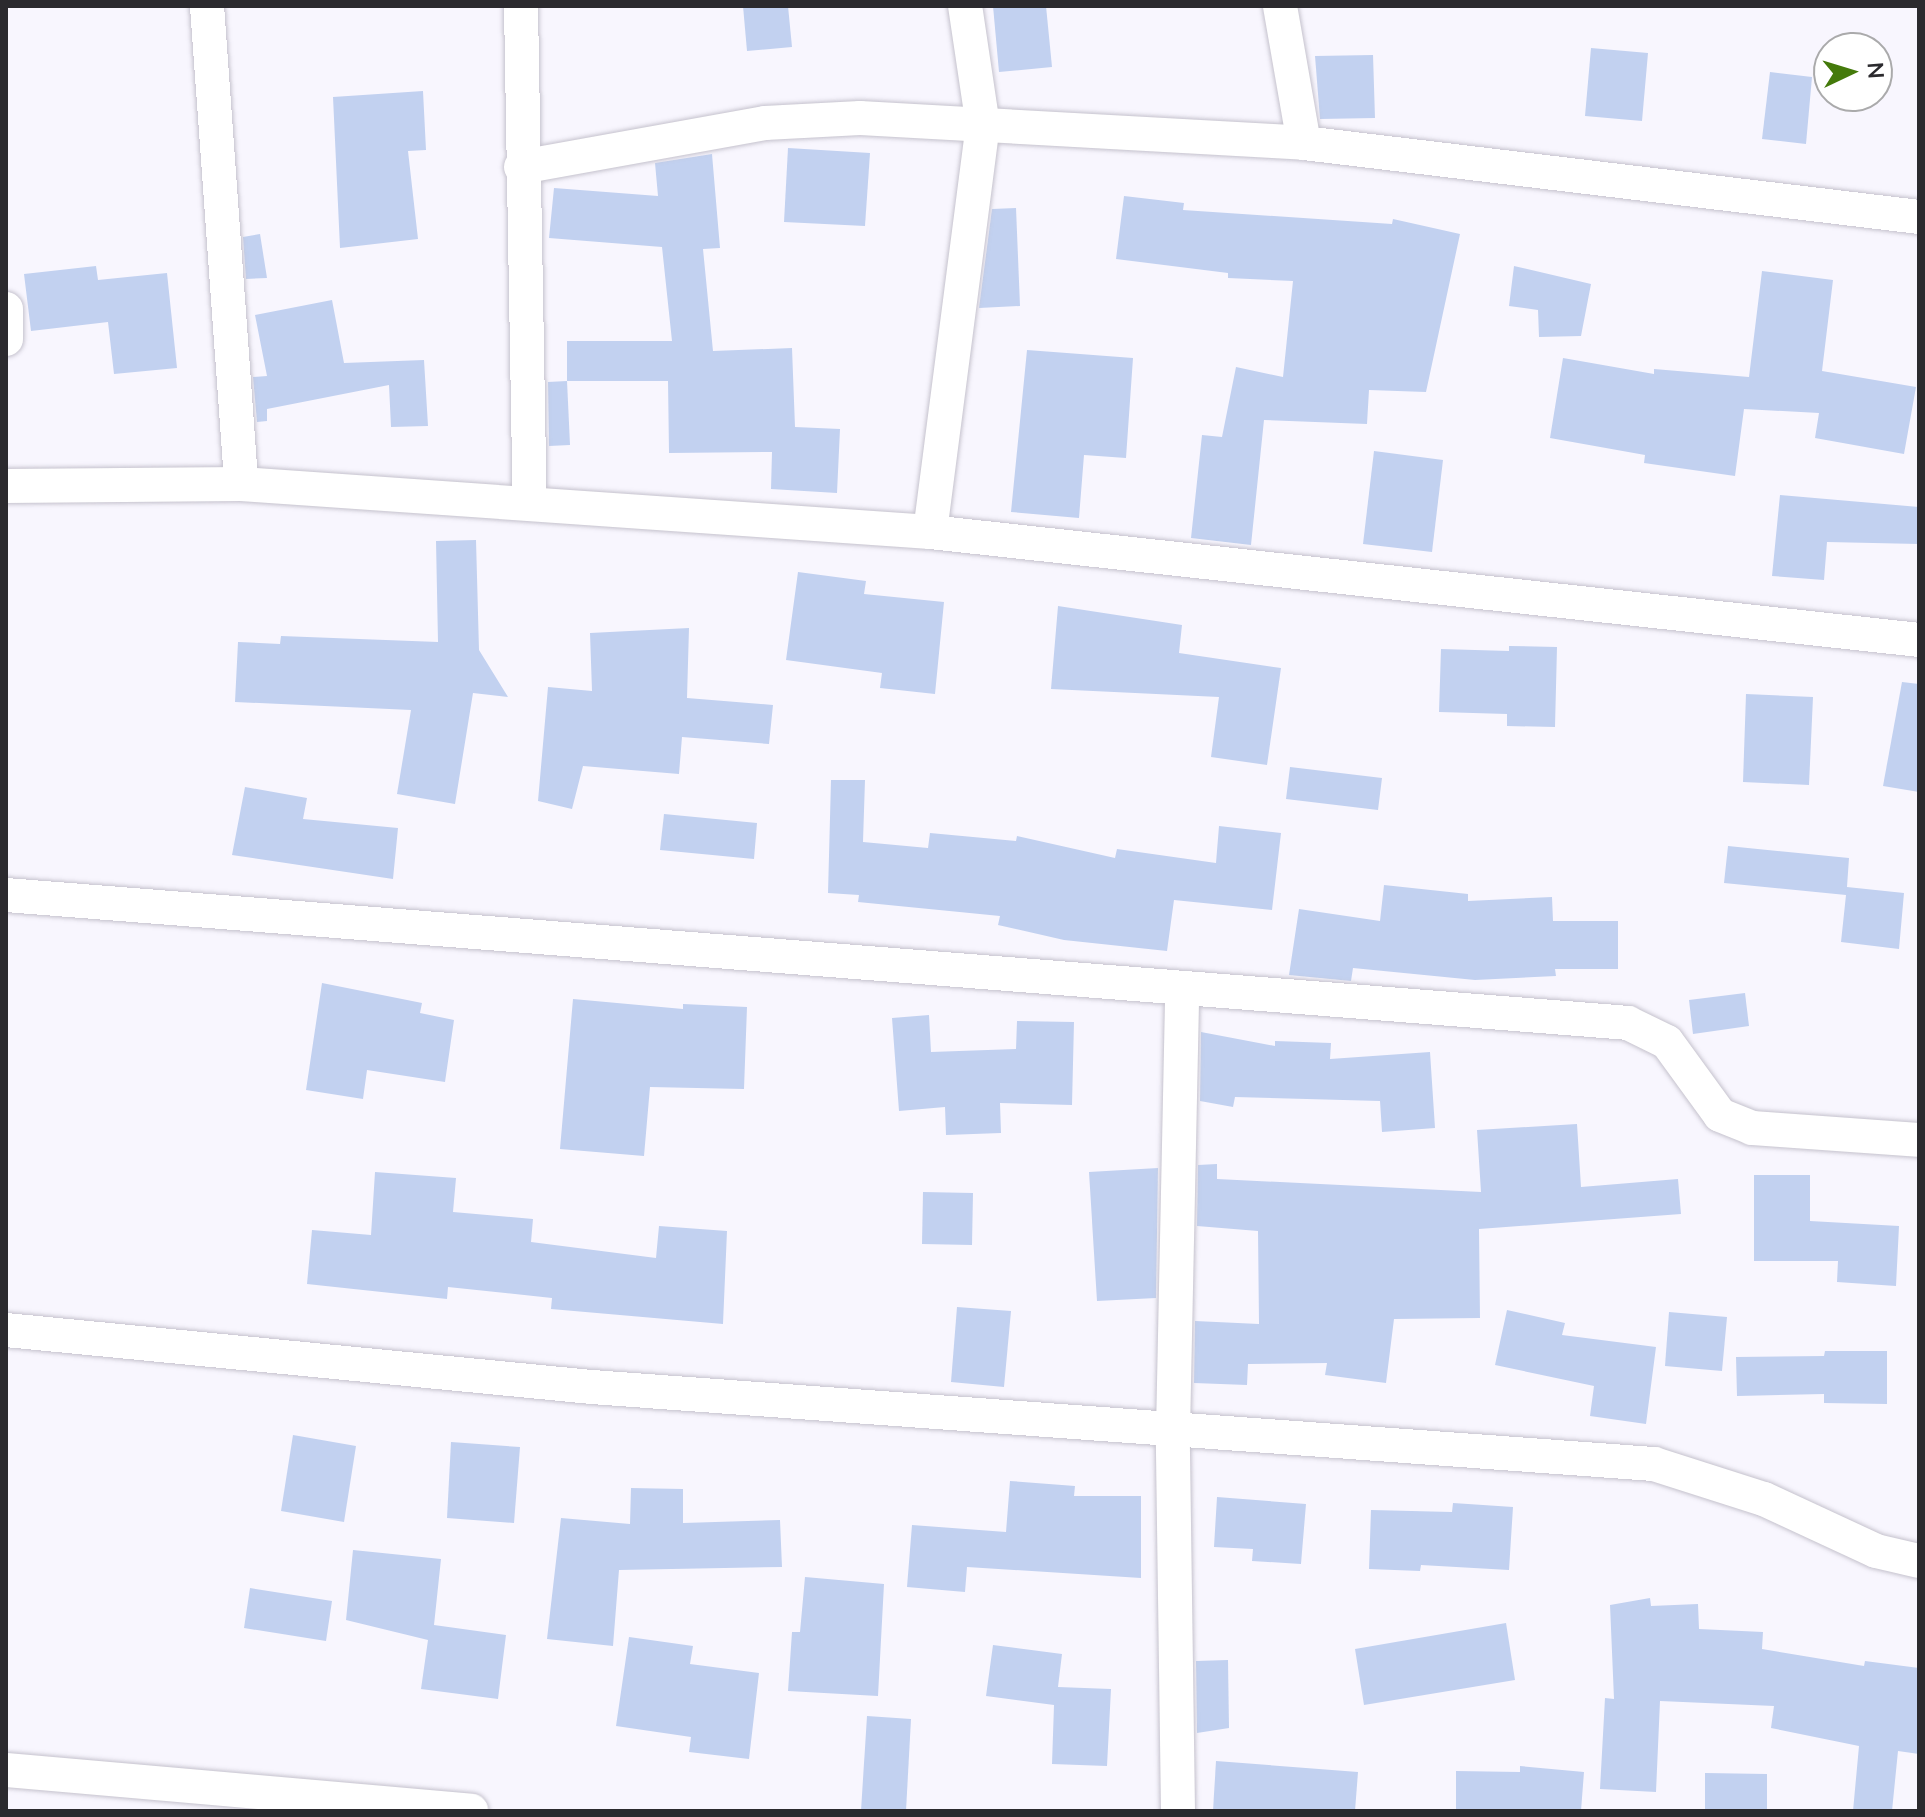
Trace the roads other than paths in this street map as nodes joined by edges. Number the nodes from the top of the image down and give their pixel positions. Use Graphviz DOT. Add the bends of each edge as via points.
graph roads {
  1 [pos="207,6"];
  2 [pos="521,6"];
  3 [pos="965,6"];
  4 [pos="1280,6"];
  5 [pos="983,126"];
  6 [pos="1304,143"];
  7 [pos="521,167"];
  8 [pos="1919,217"];
  9 [pos="6,309"];
  10 [pos="6,339"];
  11 [pos="241,484"];
  12 [pos="6,486"];
  13 [pos="530,501"];
  14 [pos="930,532"];
  15 [pos="1919,640"];
  16 [pos="6,895"];
  17 [pos="1182,988"];
  18 [pos="1919,1140"];
  19 [pos="6,1330"];
  20 [pos="1173,1431"];
  21 [pos="1919,1561"];
  22 [pos="6,1770"];
  23 [pos="471,1811"];
  24 [pos="1178,1811"];
  1 -- 11 [label="street"];
  2 -- 7 [label="street"];
  3 -- 5 [label="street"];
  4 -- 6 [label="street"];
  5 -- 6 [label="street"];
  5 -- 7 [label="street" via="860,118 765,123"];
  5 -- 14 [label="street"];
  6 -- 8 [label="street"];
  7 -- 13 [label="street"];
  9 -- 10 [label="street"];
  11 -- 12 [label="street"];
  11 -- 13 [label="street"];
  13 -- 14 [label="street"];
  14 -- 15 [label="street"];
  16 -- 17 [label="street"];
  17 -- 18 [label="street" via="1628,1023 1667,1042 1720,1115 1741,1124"];
  17 -- 20 [label="street"];
  19 -- 20 [label="street" via="592,1387"];
  20 -- 21 [label="street" via="1654,1464 1764,1499 1876,1551"];
  20 -- 24 [label="street"];
  22 -- 23 [label="street"];
}
